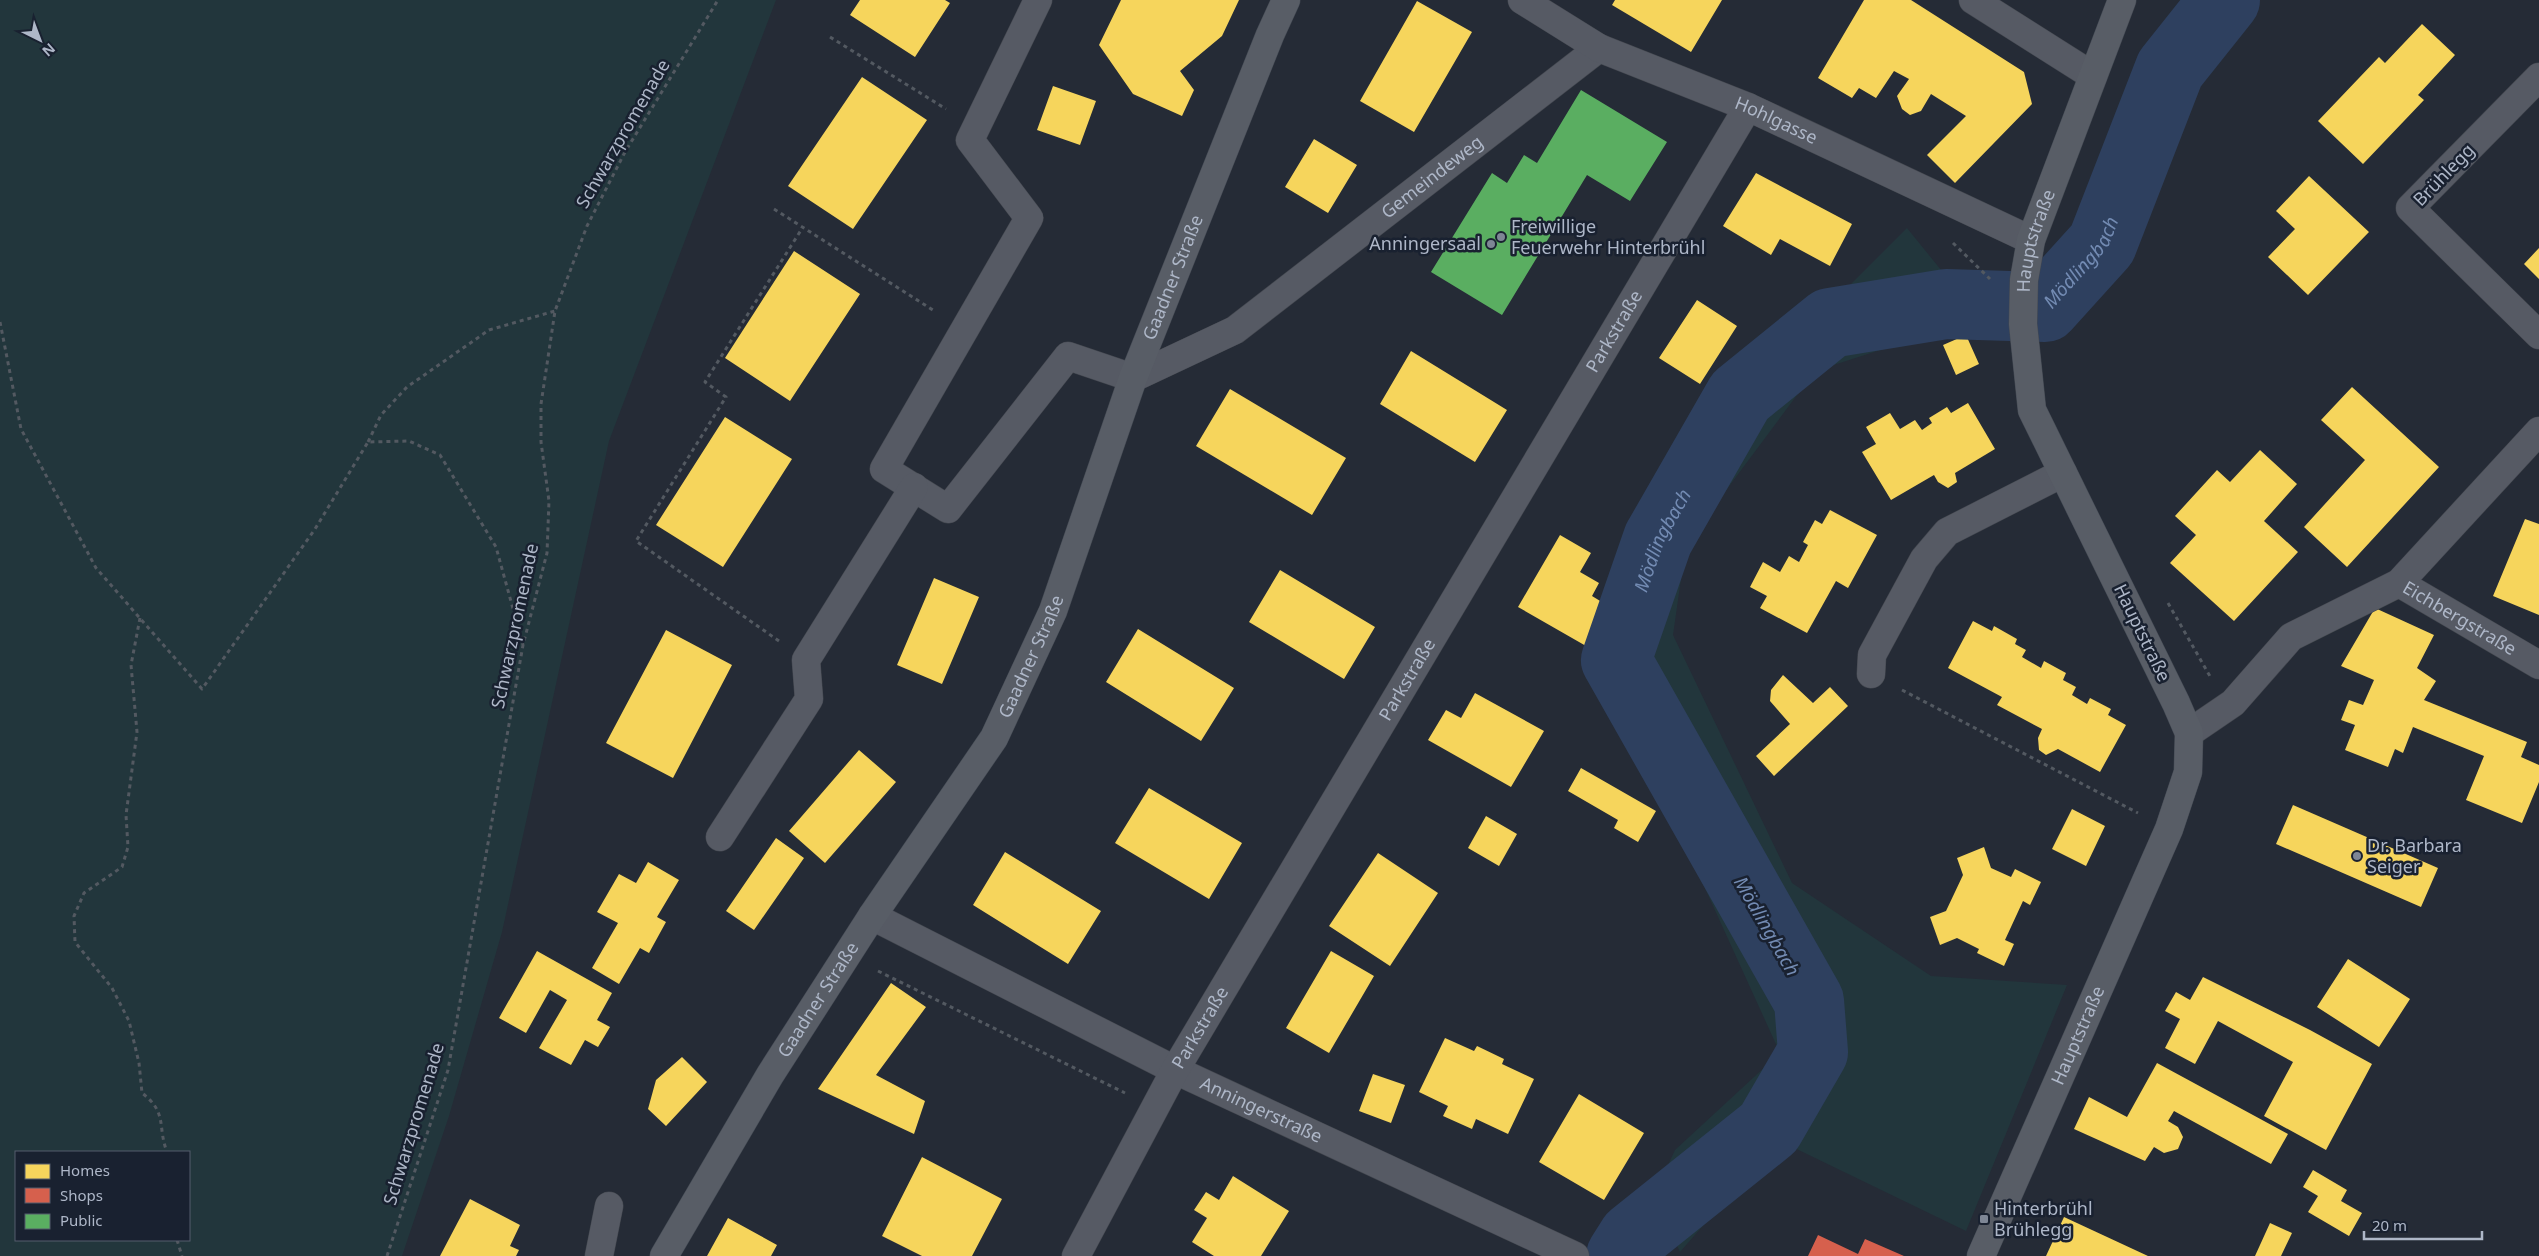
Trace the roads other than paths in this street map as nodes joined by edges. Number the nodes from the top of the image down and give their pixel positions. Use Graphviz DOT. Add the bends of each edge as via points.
graph roads {
  1 [pos="1038,0"];
  2 [pos="1286,0"];
  3 [pos="1522,0"];
  4 [pos="1973,0"];
  5 [pos="2122,0"];
  6 [pos="1599,48"];
  7 [pos="2093,76"];
  8 [pos="2539,77"];
  9 [pos="1748,107"];
  10 [pos="2032,240"];
  11 [pos="2539,335"];
  12 [pos="1133,378"];
  13 [pos="2539,431"];
  14 [pos="2063,473"];
  15 [pos="914,487"];
  16 [pos="2399,583"];
  17 [pos="2539,665"];
  18 [pos="1871,674"];
  19 [pos="2189,733"];
  20 [pos="720,836"];
  21 [pos="872,916"];
  22 [pos="1175,1070"];
  23 [pos="609,1206"];
  24 [pos="1572,1255"];
  25 [pos="599,1256"];
  26 [pos="664,1256"];
  27 [pos="1076,1256"];
  28 [pos="1981,1256"];
  1 -- 15 [label="street" via="970,140 1029,218 884,469"];
  2 -- 12 [label="main road, Gaadner Straße"];
  3 -- 6 [label="street, Hohlgasse"];
  4 -- 7 [label="street"];
  5 -- 7 [label="main road, Hauptstraße"];
  6 -- 9 [label="street, Hohlgasse"];
  6 -- 12 [label="street, Gemeindeweg" via="1235,330"];
  7 -- 10 [label="main road, Hauptstraße"];
  8 -- 11 [label="street, Brühlegg" via="2410,208"];
  9 -- 10 [label="street, Hohlgasse"];
  9 -- 22 [label="street, Parkstraße"];
  10 -- 14 [label="main road, Hauptstraße" via="2024,280 2023,324 2032,410"];
  12 -- 15 [label="street" via="1068,356 948,509"];
  12 -- 21 [label="main road, Gaadner Straße" via="1053,611 994,738"];
  13 -- 16 [label="street"];
  14 -- 18 [label="street" via="1947,532 1924,559 1872,655"];
  14 -- 19 [label="main road, Hauptstraße"];
  15 -- 20 [label="street" via="806,660 809,699"];
  16 -- 17 [label="street, Eichbergstraße"];
  16 -- 19 [label="street, Eichbergstraße" via="2291,637 2233,703"];
  19 -- 28 [label="main road, Hauptstraße" via="2188,772 2169,829"];
  21 -- 22 [label="street, Anningerstraße"];
  21 -- 26 [label="main road, Gaadner Straße" via="770,1075"];
  22 -- 24 [label="street, Anningerstraße"];
  22 -- 27 [label="street, Parkstraße"];
  23 -- 25 [label="street"];
}
